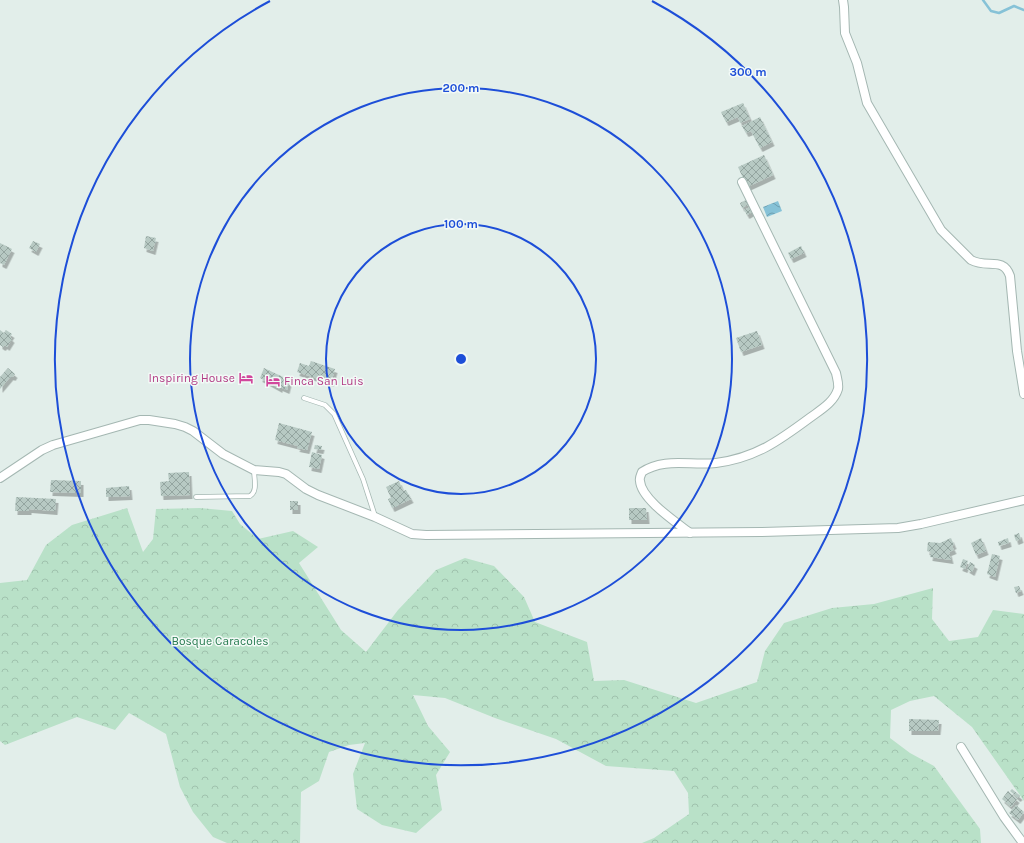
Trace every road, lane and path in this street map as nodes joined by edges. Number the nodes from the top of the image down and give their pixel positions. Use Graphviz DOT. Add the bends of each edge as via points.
graph roads {
  1 [pos="843,0"];
  2 [pos="742,182"];
  3 [pos="1024,394"];
  4 [pos="304,398"];
  5 [pos="254,470"];
  6 [pos="0,478"];
  7 [pos="196,497"];
  8 [pos="1024,500"];
  9 [pos="375,517"];
  10 [pos="690,533"];
  11 [pos="961,747"];
  12 [pos="1023,843"];
  1 -- 3 [label="street" via="845,32 857,63 867,103 941,230 976,263 1002,264 1007,268"];
  2 -- 10 [label="street" via="836,374 839,388 832,401 788,435 748,456 716,463 661,464 650,466 642,472 640,481 643,491"];
  4 -- 9 [label="lane" via="325,405 334,414 363,479"];
  5 -- 6 [label="street" via="223,454 185,427 149,420 53,445"];
  5 -- 7 [label="lane" via="254,491 250,496"];
  5 -- 9 [label="street" via="286,474 318,495"];
  8 -- 10 [label="street" via="898,528"];
  9 -- 10 [label="street" via="412,534 426,535"];
  11 -- 12 [label="street"];
}
